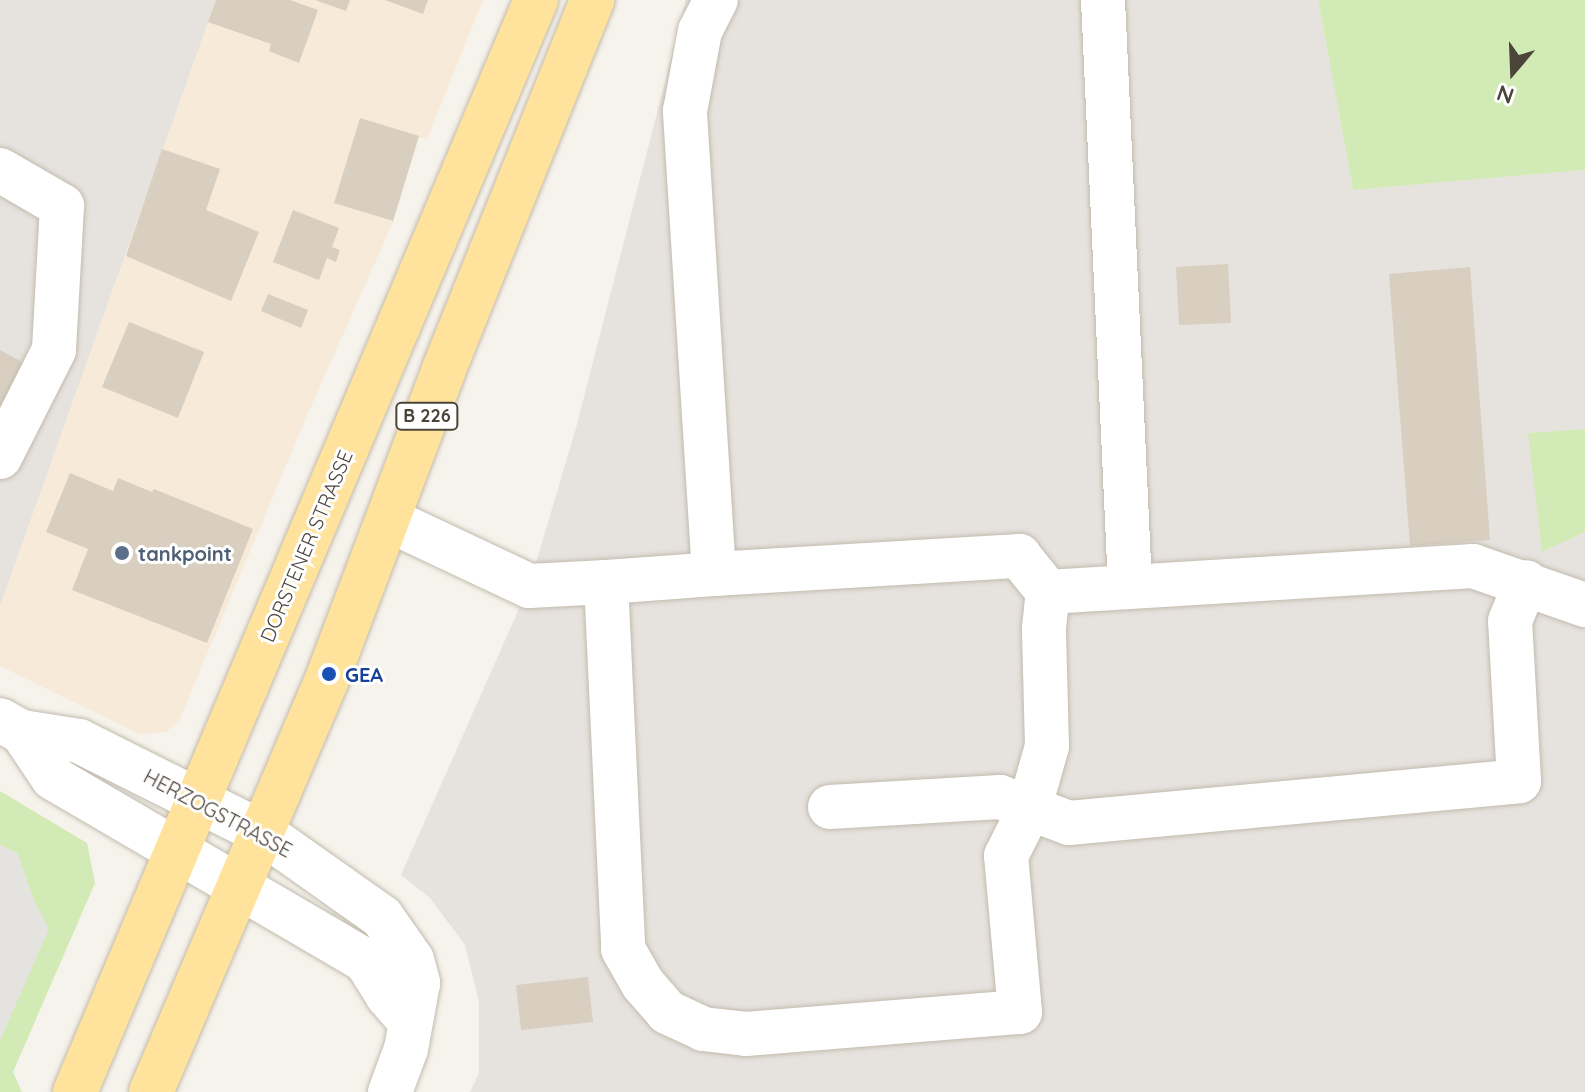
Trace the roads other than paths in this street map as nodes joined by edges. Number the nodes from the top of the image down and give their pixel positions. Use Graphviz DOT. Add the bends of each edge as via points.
graph roads {
  1 [pos="536,0"];
  2 [pos="592,0"];
  3 [pos="716,0"];
  4 [pos="1103,0"];
  5 [pos="0,170"];
  6 [pos="0,457"];
  7 [pos="389,520"];
  8 [pos="714,574"];
  9 [pos="606,582"];
  10 [pos="1526,582"];
  11 [pos="1130,585"];
  12 [pos="1048,592"];
  13 [pos="1585,605"];
  14 [pos="11,726"];
  15 [pos="199,801"];
  16 [pos="830,807"];
  17 [pos="1029,810"];
  18 [pos="263,833"];
  19 [pos="178,851"];
  20 [pos="240,887"];
  21 [pos="410,1021"];
  22 [pos="75,1092"];
  23 [pos="151,1092"];
  24 [pos="390,1092"];
  1 -- 15 [label="main road, DORSTENER STRASSE / B 226"];
  2 -- 7 [label="main road, B 226"];
  3 -- 8 [label="street" via="700,31 685,111"];
  4 -- 11 [label="street"];
  5 -- 6 [label="street" via="62,206 54,350"];
  7 -- 9 [label="street" via="529,586"];
  7 -- 18 [label="main road, B 226"];
  8 -- 9 [label="street"];
  8 -- 12 [label="street" via="1019,556"];
  9 -- 17 [label="street" via="623,949 667,1012 703,1029 746,1034 1020,1012 1006,856"];
  10 -- 11 [label="street" via="1473,566"];
  10 -- 13 [label="street"];
  10 -- 17 [label="street" via="1510,621 1519,781 1069,823"];
  11 -- 12 [label="street"];
  12 -- 17 [label="street" via="1047,746"];
  14 -- 15 [label="street, HERZOGSTRASSE" via="79,741"];
  14 -- 19 [label="street, HERZOGSTRASSE" via="53,778"];
  15 -- 18 [label="street, HERZOGSTRASSE"];
  15 -- 19 [label="main road, DORSTENER STRASSE / B 226"];
  16 -- 17 [label="street" via="1000,797"];
  18 -- 20 [label="main road, B 226"];
  18 -- 21 [label="street, HERZOGSTRASSE" via="340,884 392,928 412,960 418,983"];
  19 -- 20 [label="street, HERZOGSTRASSE"];
  19 -- 22 [label="main road, DORSTENER STRASSE / B 226"];
  20 -- 21 [label="street, HERZOGSTRASSE" via="366,961"];
  20 -- 23 [label="main road, B 226"];
  21 -- 24 [label="street, HERZOGSTRASSE"];
}
